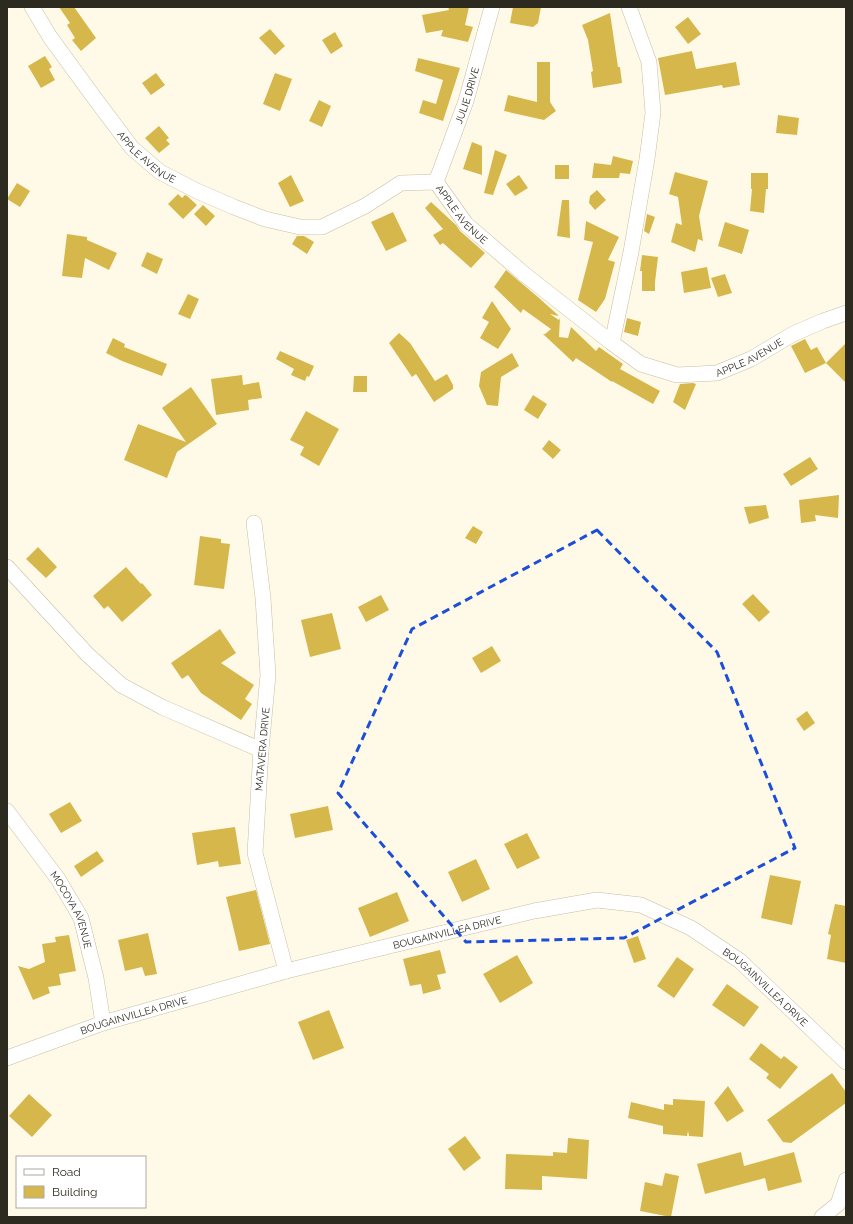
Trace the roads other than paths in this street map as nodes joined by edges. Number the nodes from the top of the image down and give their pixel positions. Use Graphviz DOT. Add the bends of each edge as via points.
graph roads {
  1 [pos="32,7"];
  2 [pos="492,7"];
  3 [pos="629,7"];
  4 [pos="436,182"];
  5 [pos="846,313"];
  6 [pos="612,343"];
  7 [pos="254,523"];
  8 [pos="7,567"];
  9 [pos="261,750"];
  10 [pos="7,811"];
  11 [pos="286,971"];
  12 [pos="104,1024"];
  13 [pos="7,1058"];
  14 [pos="846,1062"];
  15 [pos="846,1180"];
  16 [pos="822,1217"];
  1 -- 4 [label="street, APPLE AVENUE" via="50,37 132,148 160,172 222,202 265,218 300,227 322,227 365,206 401,183"];
  2 -- 4 [label="street, JULIE DRIVE" via="466,101"];
  3 -- 6 [label="street" via="649,62 653,113 631,252"];
  4 -- 6 [label="street, APPLE AVENUE" via="466,224 524,274"];
  5 -- 6 [label="street, APPLE AVENUE" via="794,334 751,359 717,373 677,375 641,364"];
  7 -- 9 [label="street, MATAVERA DRIVE" via="263,598 268,675"];
  8 -- 9 [label="street" via="87,654 121,685 162,707"];
  9 -- 11 [label="street, MATAVERA DRIVE" via="255,853"];
  10 -- 12 [label="street, MOCOYA AVENUE" via="58,879 81,918"];
  11 -- 12 [label="street, BOUGAINVILLEA DRIVE"];
  11 -- 14 [label="street, BOUGAINVILLEA DRIVE" via="534,911 597,900 641,905 690,928 740,961"];
  12 -- 13 [label="street, BOUGAINVILLEA DRIVE"];
  15 -- 16 [label="street" via="838,1204"];
}
